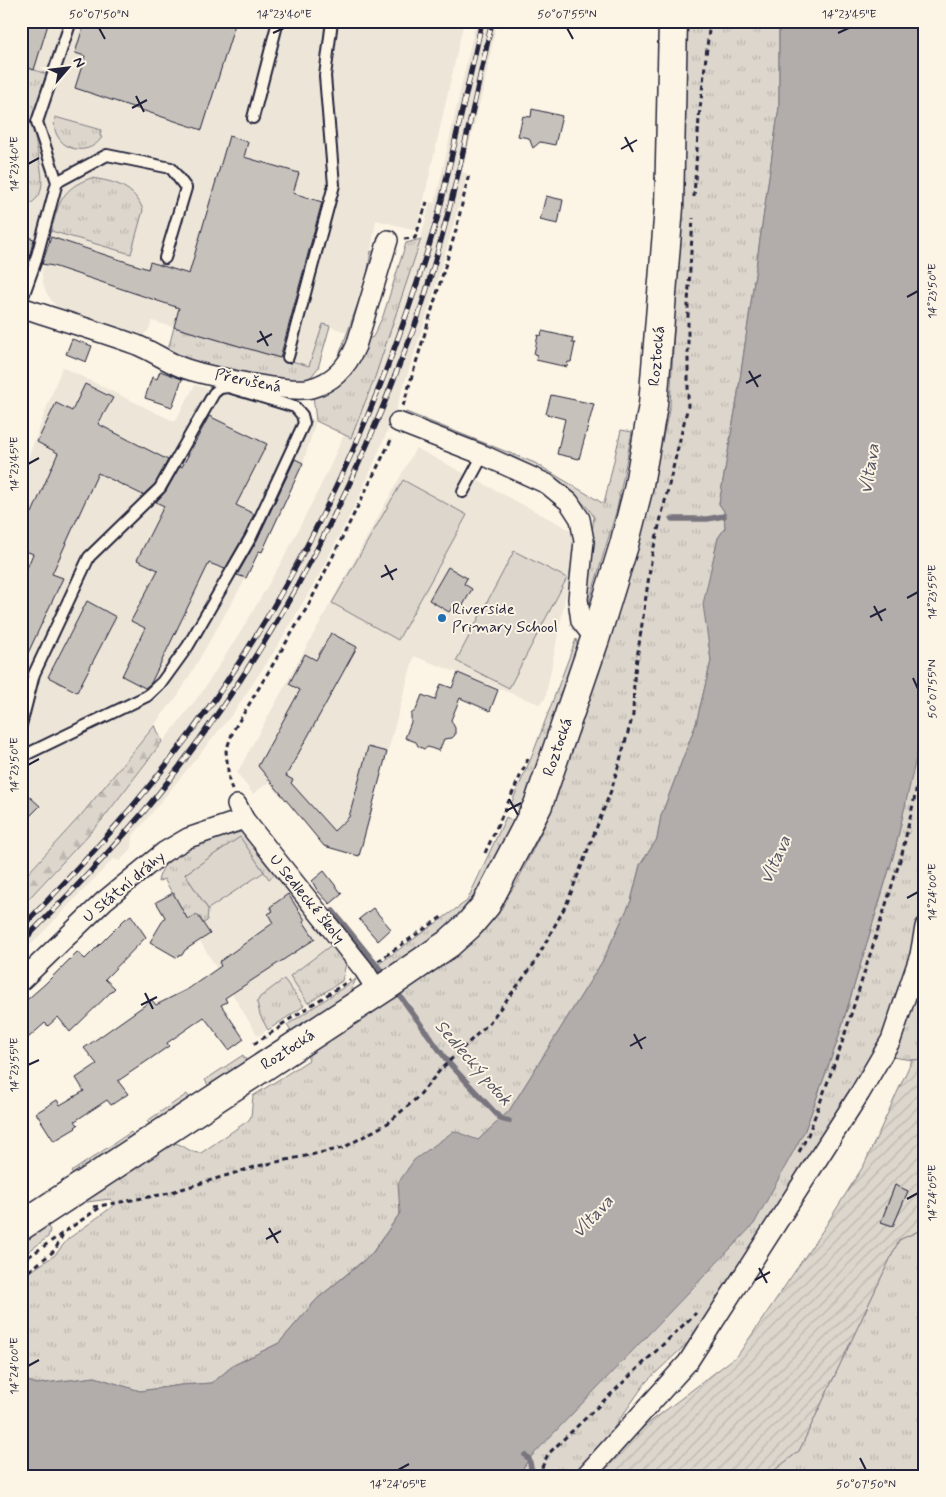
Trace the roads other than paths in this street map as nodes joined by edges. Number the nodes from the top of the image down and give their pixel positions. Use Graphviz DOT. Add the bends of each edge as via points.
graph roads {
  1 [pos="71,21"];
  2 [pos="278,21"];
  3 [pos="332,21"];
  4 [pos="673,21"];
  5 [pos="253,118"];
  6 [pos="57,182"];
  7 [pos="388,240"];
  8 [pos="165,258"];
  9 [pos="21,302"];
  10 [pos="21,307"];
  11 [pos="288,357"];
  12 [pos="398,422"];
  13 [pos="483,455"];
  14 [pos="462,492"];
  15 [pos="595,639"];
  16 [pos="21,725"];
  17 [pos="21,757"];
  18 [pos="240,812"];
  19 [pos="925,927"];
  20 [pos="371,981"];
  21 [pos="21,982"];
  22 [pos="21,1226"];
  23 [pos="585,1476"];
  1 -- 6 [label="lane" via="37,122"];
  2 -- 5 [label="lane"];
  3 -- 11 [label="lane" via="325,76 334,184"];
  4 -- 15 [label="main road, Roztocká" via="669,207 653,405 638,490"];
  6 -- 8 [label="lane" via="107,155 171,168 186,188"];
  6 -- 9 [label="lane"];
  7 -- 10 [label="street, Přerušená" via="350,360 324,384 310,389 293,390 232,380 182,367 137,346"];
  12 -- 13 [label="street"];
  13 -- 14 [label="lane"];
  13 -- 15 [label="street" via="546,484 569,502 580,519 584,541 578,599 580,621"];
  15 -- 20 [label="main road, Roztocká" via="538,805 486,905 448,944"];
  16 -- 17 [label="lane" via="34,674 89,557 160,488 214,393 228,387 295,407 304,423 251,537 188,646 162,682 147,696"];
  18 -- 20 [label="street, U Sedlecké školy"];
  18 -- 21 [label="street, U Státní dráhy" via="164,852 104,901"];
  19 -- 23 [label="street" via="920,955 891,1040 860,1093 688,1362"];
  20 -- 22 [label="main road, Roztocká"];
}
